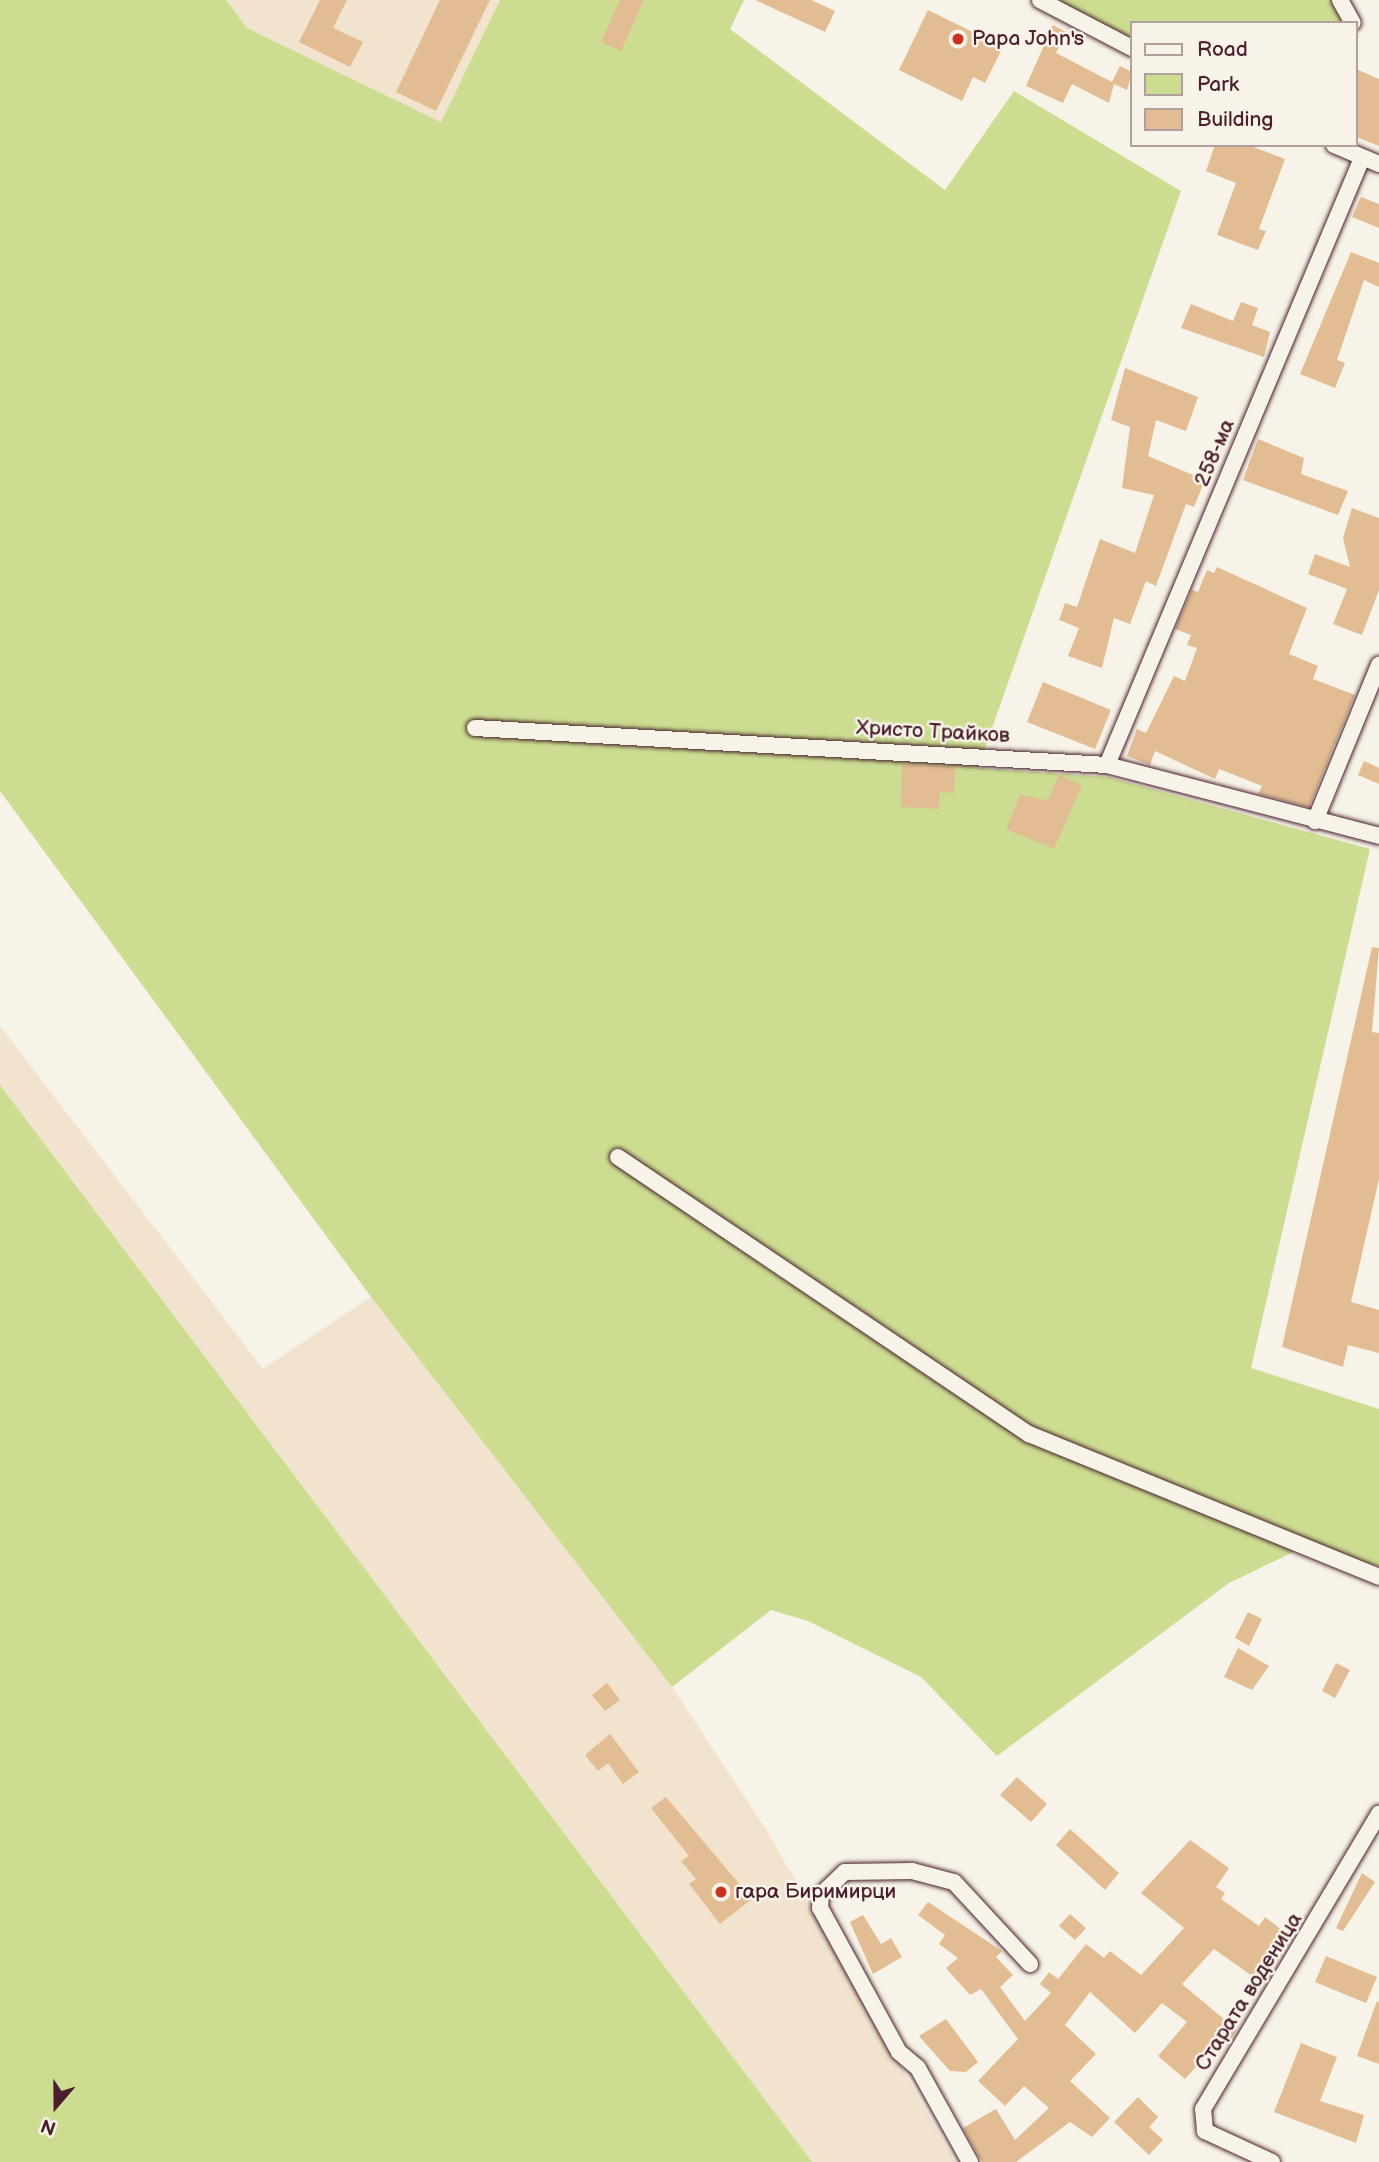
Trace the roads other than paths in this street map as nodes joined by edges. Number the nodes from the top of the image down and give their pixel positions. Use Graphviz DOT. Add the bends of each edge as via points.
graph roads {
  1 [pos="1040,0"];
  2 [pos="1340,0"];
  3 [pos="1352,21"];
  4 [pos="1130,47"];
  5 [pos="1338,147"];
  6 [pos="1362,158"];
  7 [pos="1379,164"];
  8 [pos="1379,665"];
  9 [pos="475,728"];
  10 [pos="1107,765"];
  11 [pos="1315,821"];
  12 [pos="1379,836"];
  13 [pos="618,1157"];
  14 [pos="1379,1577"];
  15 [pos="1379,1814"];
  16 [pos="1031,1964"];
  17 [pos="970,2162"];
  18 [pos="1272,2162"];
  1 -- 4 [label="street"];
  2 -- 3 [label="street"];
  5 -- 6 [label="street"];
  6 -- 7 [label="street"];
  6 -- 10 [label="street, 258-ма"];
  8 -- 11 [label="street"];
  9 -- 10 [label="street, Христо Трайков"];
  10 -- 11 [label="street, Христо Трайков"];
  11 -- 12 [label="street, Христо Трайков"];
  13 -- 14 [label="street" via="1029,1434"];
  15 -- 18 [label="street, Старата воденица" via="1203,2109 1205,2131"];
  16 -- 17 [label="street" via="954,1882 912,1871 845,1872 821,1895 820,1908 899,2052 918,2068"];
}
